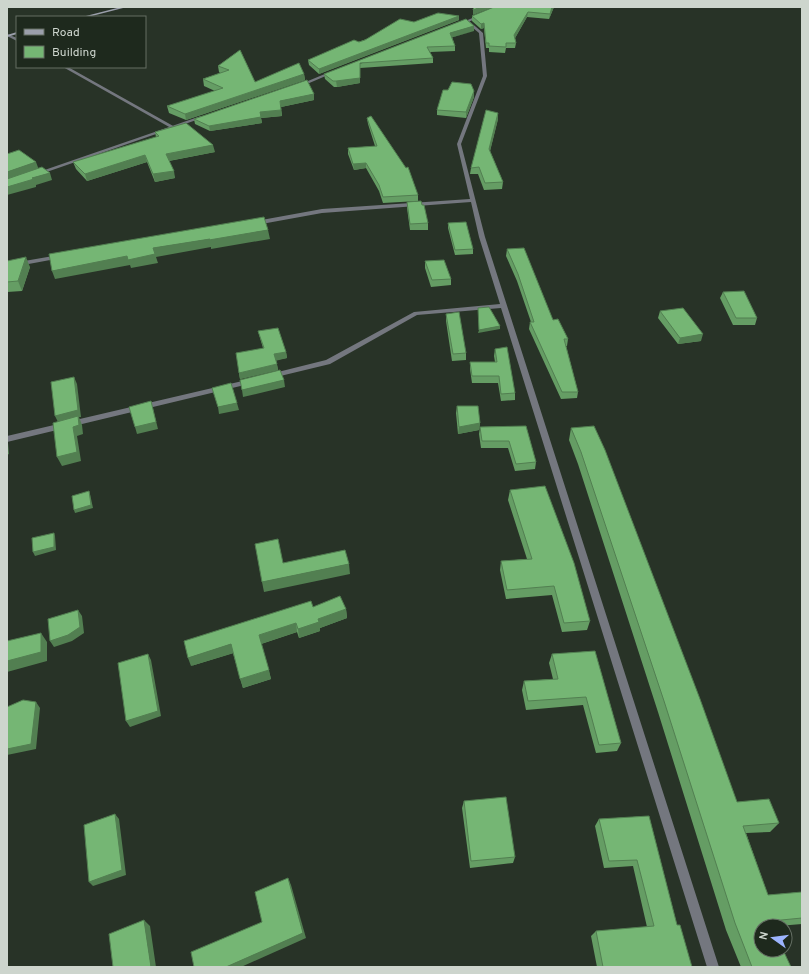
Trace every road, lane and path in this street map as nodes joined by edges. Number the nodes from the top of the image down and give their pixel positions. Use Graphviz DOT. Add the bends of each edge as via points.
graph roads {
  1 [pos="125,7"];
  2 [pos="501,7"];
  3 [pos="88,16"];
  4 [pos="467,21"];
  5 [pos="450,28"];
  6 [pos="67,68"];
  7 [pos="335,71"];
  8 [pos="293,88"];
  9 [pos="210,115"];
  10 [pos="173,127"];
  11 [pos="30,176"];
  12 [pos="473,200"];
  13 [pos="253,223"];
  14 [pos="68,255"];
  15 [pos="7,266"];
  16 [pos="504,306"];
  17 [pos="267,377"];
  18 [pos="260,379"];
  19 [pos="7,440"];
  20 [pos="713,967"];
  1 -- 3 [label="main road"];
  2 -- 4 [label="street"];
  4 -- 5 [label="street"];
  4 -- 12 [label="street" via="481,33 485,76 459,144"];
  6 -- 10 [label="street"];
  7 -- 8 [label="street"];
  9 -- 10 [label="street"];
  10 -- 11 [label="street"];
  12 -- 13 [label="street" via="322,211"];
  12 -- 16 [label="street"];
  14 -- 15 [label="street"];
  16 -- 17 [label="street" via="416,313 328,362"];
  16 -- 20 [label="street"];
  18 -- 19 [label="street"];
}
